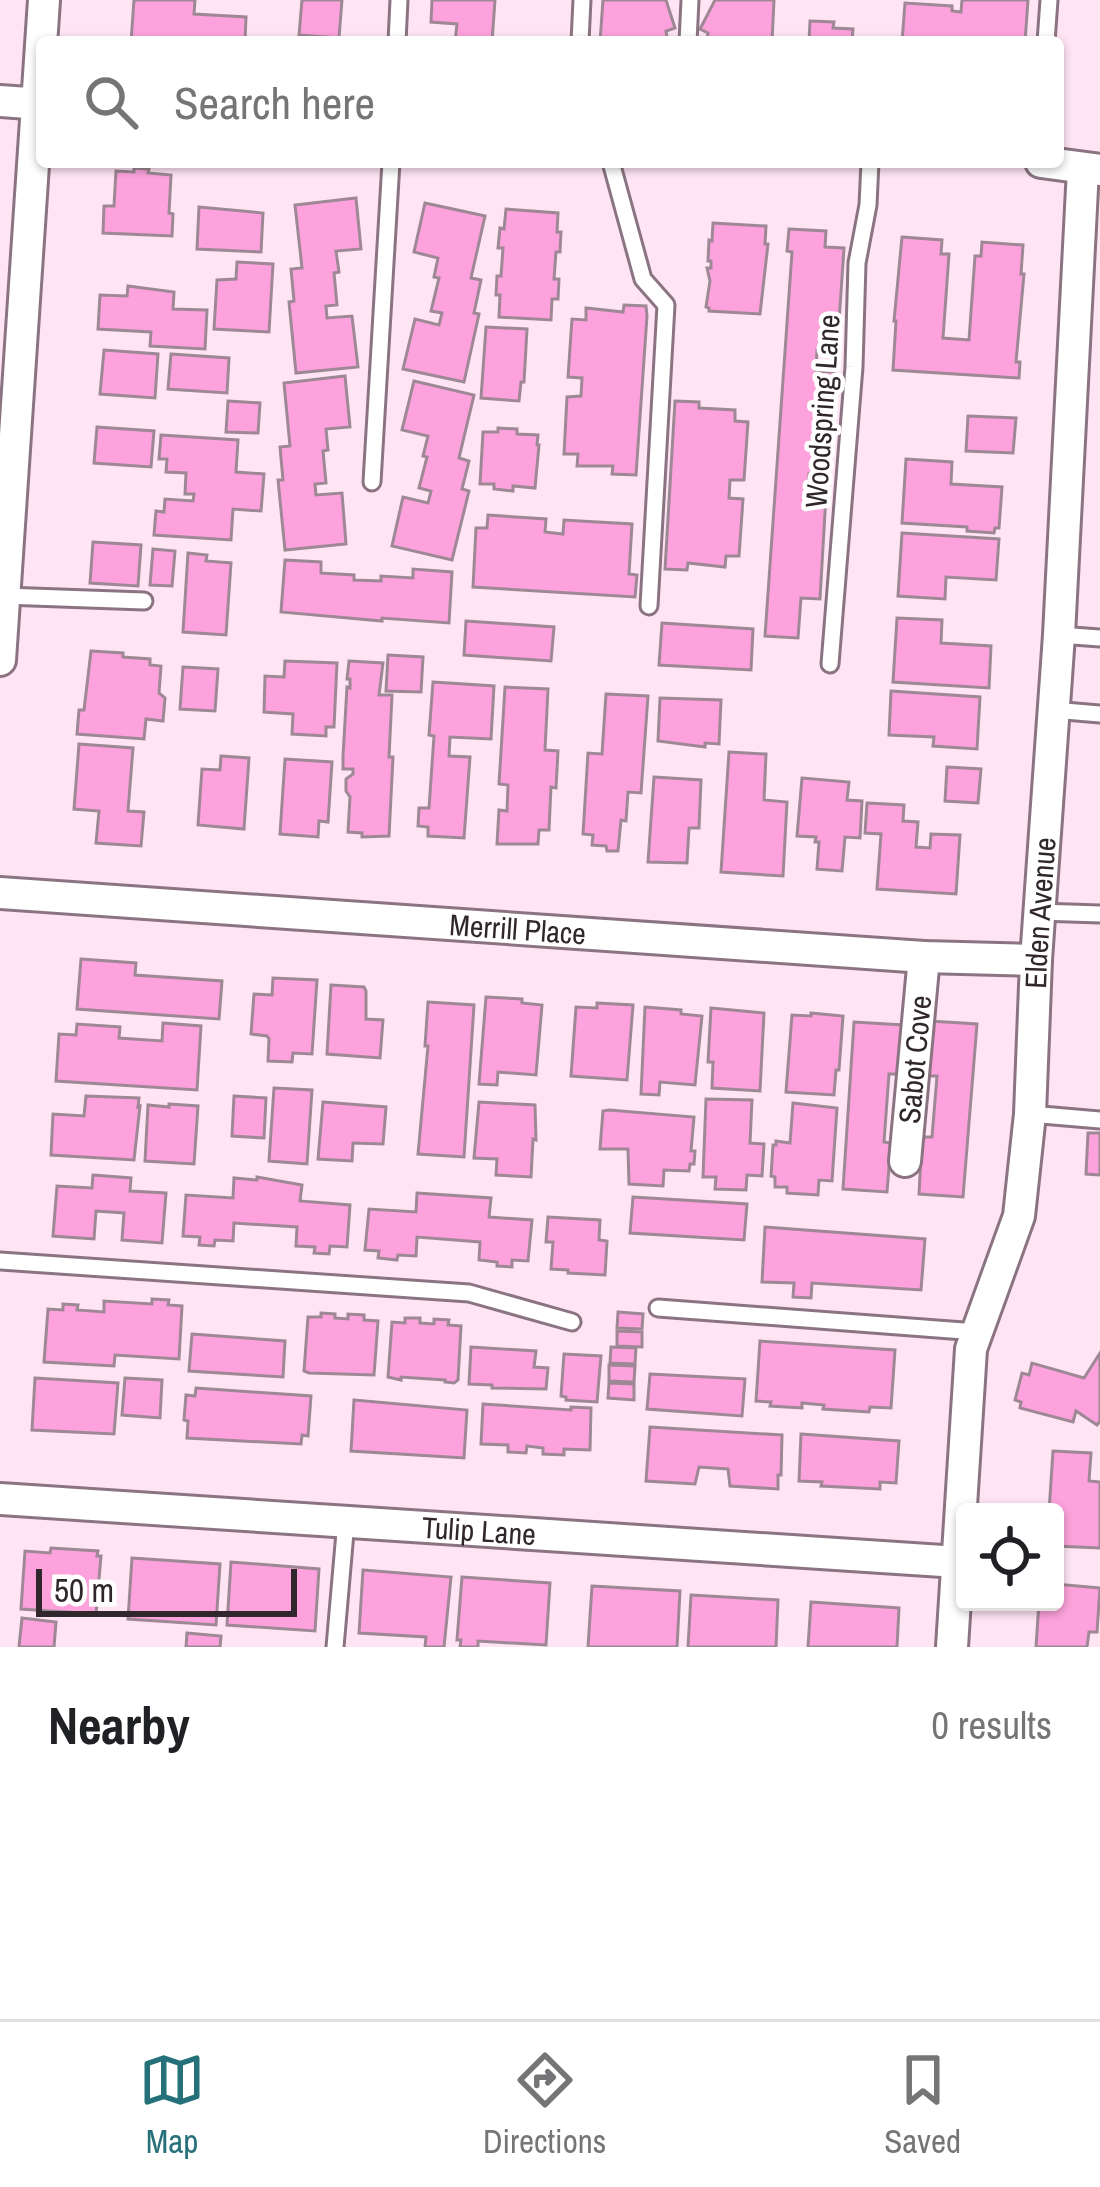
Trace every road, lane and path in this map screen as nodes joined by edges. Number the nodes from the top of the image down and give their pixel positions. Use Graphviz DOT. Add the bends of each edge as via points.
graph roads {
  1 [pos="44,0"];
  2 [pos="399,0"];
  3 [pos="582,0"];
  4 [pos="690,0"];
  5 [pos="1048,0"];
  6 [pos="42,36"];
  7 [pos="397,36"];
  8 [pos="580,36"];
  9 [pos="688,36"];
  10 [pos="1046,36"];
  11 [pos="0,101"];
  12 [pos="36,104"];
  13 [pos="36,138"];
  14 [pos="391,168"];
  15 [pos="613,168"];
  16 [pos="870,168"];
  17 [pos="1092,169"];
  18 [pos="6,476"];
  19 [pos="372,482"];
  20 [pos="4,596"];
  21 [pos="145,601"];
  22 [pos="649,606"];
  23 [pos="1059,634"];
  24 [pos="1100,638"];
  25 [pos="0,660"];
  26 [pos="830,664"];
  27 [pos="1053,710"];
  28 [pos="1100,714"];
  29 [pos="0,893"];
  30 [pos="1039,912"];
  31 [pos="1100,914"];
  32 [pos="923,957"];
  33 [pos="1036,960"];
  34 [pos="1030,1114"];
  35 [pos="1100,1120"];
  36 [pos="905,1161"];
  37 [pos="0,1261"];
  38 [pos="658,1308"];
  39 [pos="572,1322"];
  40 [pos="976,1332"];
  41 [pos="0,1499"];
  42 [pos="961,1503"];
  43 [pos="346,1521"];
  44 [pos="956,1562"];
  45 [pos="956,1590"];
  46 [pos="334,1647"];
  47 [pos="952,1647"];
  1 -- 6 [label="street"];
  2 -- 7 [label="lane"];
  3 -- 8 [label="lane"];
  4 -- 9 [label="lane"];
  5 -- 10 [label="lane"];
  11 -- 12 [label="street"];
  13 -- 18 [label="street"];
  14 -- 19 [label="lane"];
  15 -- 22 [label="lane" via="643,280 666,305"];
  16 -- 26 [label="lane, Woodspring Lane"];
  17 -- 23 [label="street, Elden Avenue"];
  18 -- 20 [label="street"];
  20 -- 21 [label="lane"];
  20 -- 25 [label="street"];
  23 -- 24 [label="lane"];
  23 -- 27 [label="street, Elden Avenue"];
  27 -- 28 [label="lane"];
  27 -- 30 [label="street, Elden Avenue"];
  29 -- 32 [label="street, Merrill Place"];
  30 -- 31 [label="lane"];
  30 -- 33 [label="street, Elden Avenue"];
  32 -- 33 [label="street, Merrill Place"];
  32 -- 36 [label="street, Sabot Cove"];
  33 -- 34 [label="street, Elden Avenue"];
  34 -- 35 [label="lane"];
  34 -- 40 [label="street, Elden Avenue" via="1019,1216"];
  37 -- 39 [label="lane" via="469,1293"];
  38 -- 40 [label="lane"];
  40 -- 42 [label="street, Elden Avenue"];
  41 -- 43 [label="street, Tulip Lane"];
  43 -- 44 [label="street, Tulip Lane"];
  43 -- 46 [label="lane"];
  45 -- 47 [label="street, Elden Avenue"];
}
